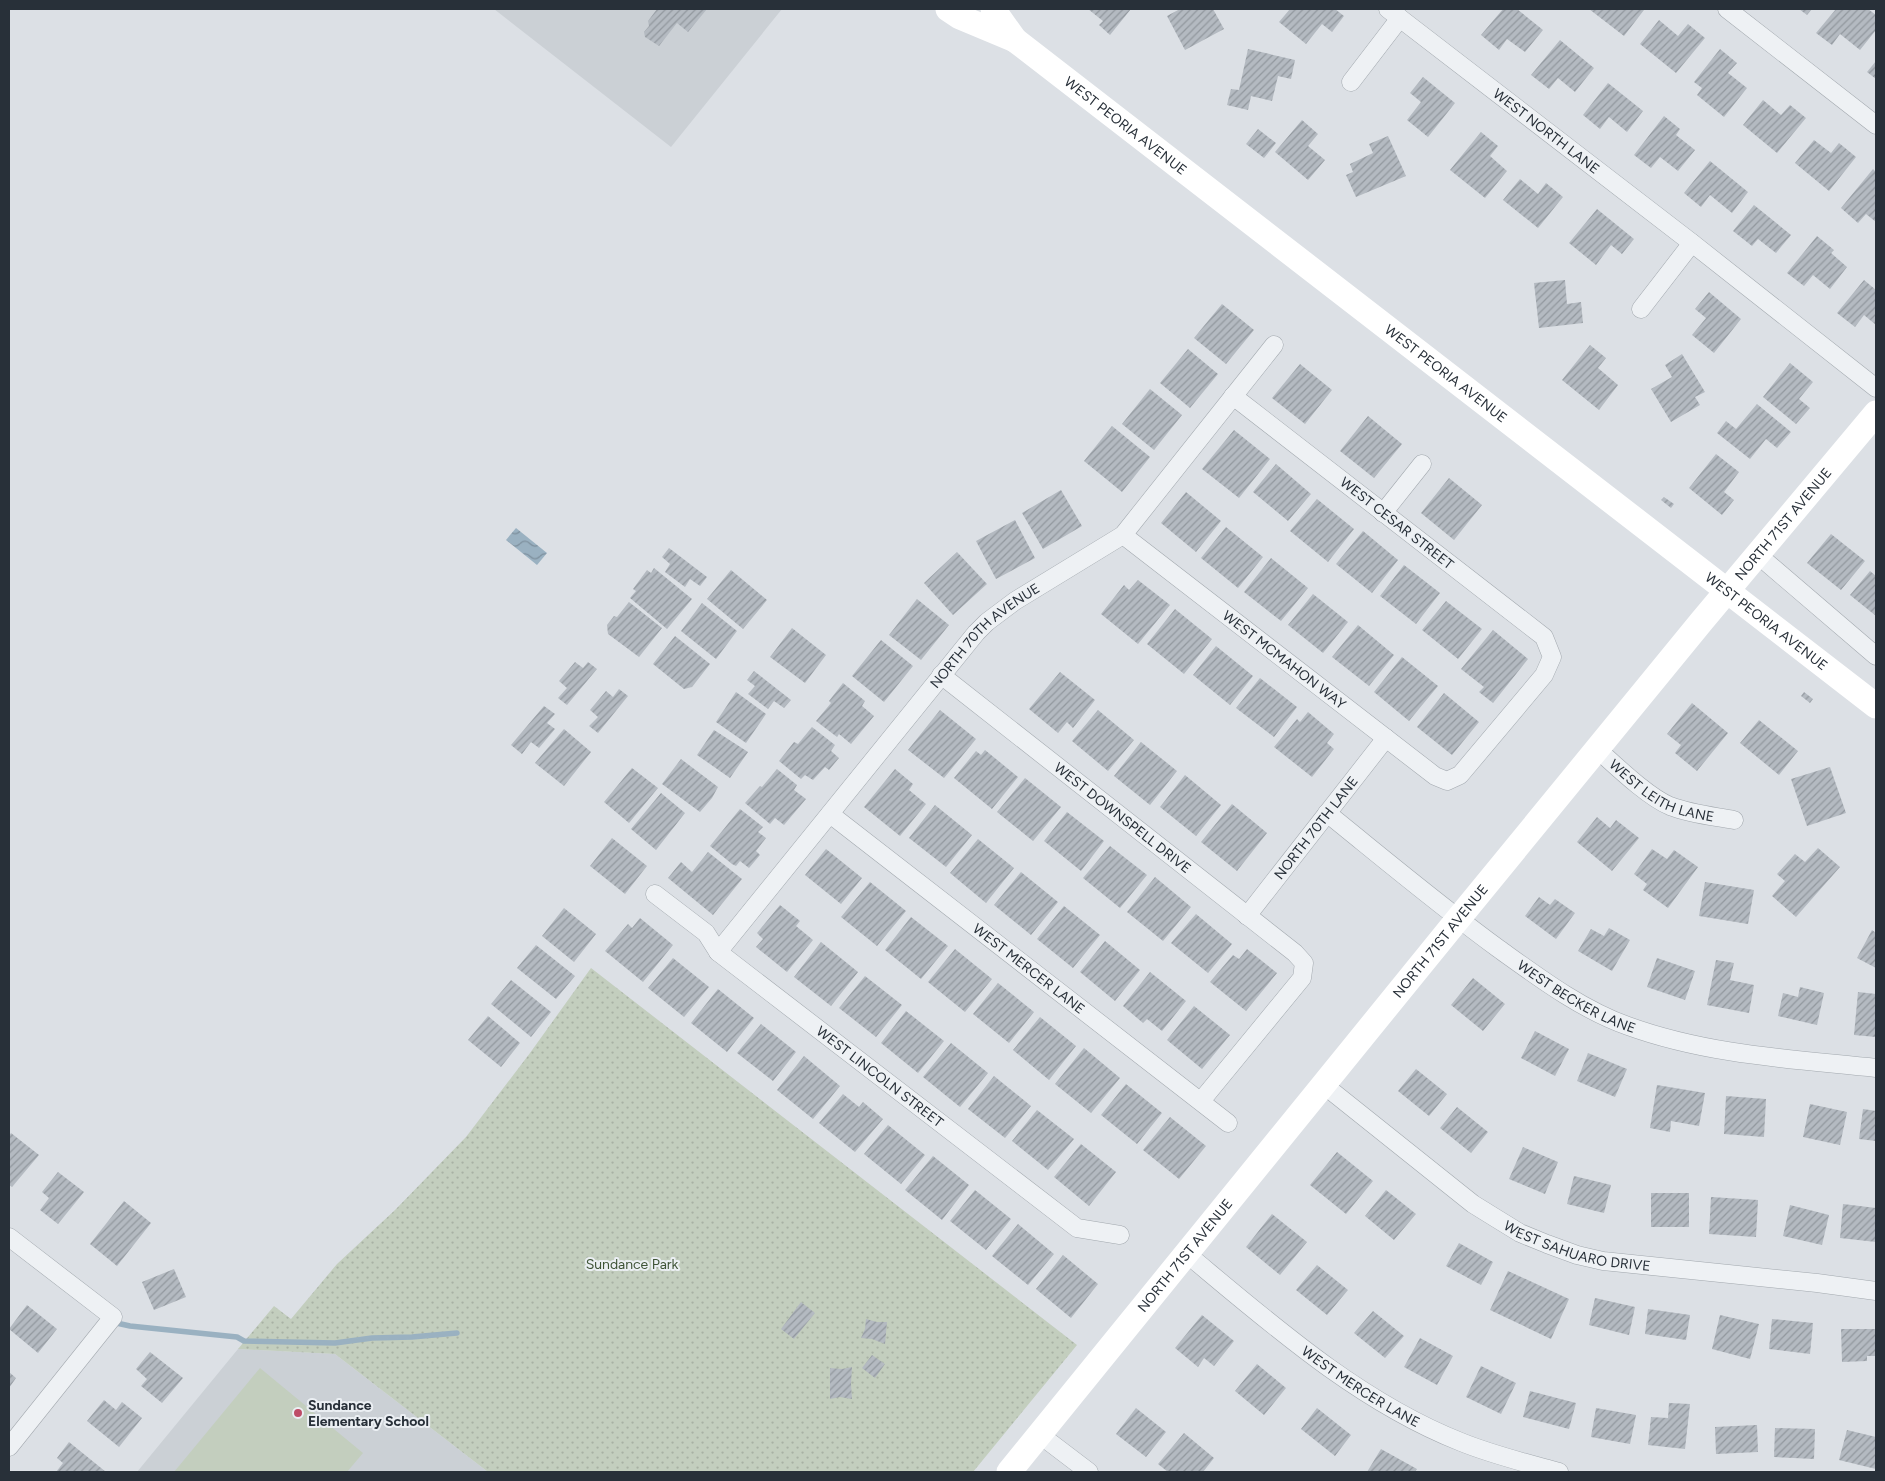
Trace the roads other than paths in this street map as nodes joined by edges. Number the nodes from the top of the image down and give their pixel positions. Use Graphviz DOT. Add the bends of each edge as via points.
graph roads {
  1 [pos="948,9"];
  2 [pos="993,9"];
  3 [pos="1727,9"];
  4 [pos="1394,14"];
  5 [pos="1015,40"];
  6 [pos="1351,82"];
  7 [pos="1876,125"];
  8 [pos="1692,243"];
  9 [pos="1641,309"];
  10 [pos="1274,345"];
  11 [pos="1876,388"];
  12 [pos="1232,396"];
  13 [pos="1876,413"];
  14 [pos="1422,464"];
  15 [pos="1384,513"];
  16 [pos="1123,534"];
  17 [pos="1758,555"];
  18 [pos="1728,591"];
  19 [pos="1876,656"];
  20 [pos="941,676"];
  21 [pos="1876,706"];
  22 [pos="1386,738"];
  23 [pos="1597,749"];
  24 [pos="1447,781"];
  25 [pos="1327,813"];
  26 [pos="830,814"];
  27 [pos="1734,820"];
  28 [pos="655,894"];
  29 [pos="1247,916"];
  30 [pos="1458,919"];
  31 [pos="718,952"];
  32 [pos="1876,1068"];
  33 [pos="1324,1085"];
  34 [pos="1201,1101"];
  35 [pos="1228,1122"];
  36 [pos="1120,1235"];
  37 [pos="9,1237"];
  38 [pos="1187,1254"];
  39 [pos="1876,1291"];
  40 [pos="1039,1434"];
  41 [pos="9,1447"];
  42 [pos="1009,1472"];
  43 [pos="1089,1472"];
  44 [pos="1559,1472"];
  1 -- 5 [label="street, WEST PEORIA AVENUE"];
  2 -- 5 [label="street, WEST PEORIA AVENUE"];
  3 -- 7 [label="street"];
  4 -- 6 [label="street, WEST NORTH LANE"];
  4 -- 8 [label="street, WEST NORTH LANE"];
  5 -- 18 [label="street, WEST PEORIA AVENUE"];
  8 -- 9 [label="street"];
  8 -- 11 [label="street, WEST NORTH LANE"];
  10 -- 12 [label="street, NORTH 70TH AVENUE"];
  12 -- 15 [label="street, WEST CESAR STREET"];
  12 -- 16 [label="street, NORTH 70TH AVENUE"];
  13 -- 17 [label="street, NORTH 71ST AVENUE"];
  14 -- 15 [label="street"];
  15 -- 24 [label="street, WEST CESAR STREET" via="1544,637 1552,657 1544,675 1460,775"];
  16 -- 20 [label="street, NORTH 70TH AVENUE" via="987,622"];
  16 -- 22 [label="street, WEST MCMAHON WAY"];
  17 -- 18 [label="street, NORTH 71ST AVENUE"];
  17 -- 19 [label="street"];
  18 -- 21 [label="street, WEST PEORIA AVENUE"];
  18 -- 23 [label="street, NORTH 71ST AVENUE"];
  20 -- 26 [label="street, NORTH 70TH AVENUE"];
  20 -- 29 [label="street, WEST DOWNSPELL DRIVE"];
  22 -- 24 [label="street, WEST MCMAHON WAY" via="1435,776"];
  22 -- 25 [label="street, NORTH 70TH LANE"];
  23 -- 27 [label="street, WEST LEITH LANE" via="1668,805 1696,814"];
  23 -- 30 [label="street, NORTH 71ST AVENUE"];
  25 -- 29 [label="street, NORTH 70TH LANE"];
  25 -- 30 [label="street, WEST BECKER LANE"];
  26 -- 31 [label="street, NORTH 70TH AVENUE"];
  26 -- 34 [label="street, WEST MERCER LANE"];
  28 -- 31 [label="street, WEST LINCOLN STREET" via="706,933"];
  29 -- 34 [label="street, WEST DOWNSPELL DRIVE" via="1304,963 1302,978"];
  30 -- 32 [label="street, WEST BECKER LANE" via="1537,976 1626,1026 1723,1052"];
  30 -- 33 [label="street, NORTH 71ST AVENUE"];
  31 -- 36 [label="street, WEST LINCOLN STREET" via="1077,1228"];
  33 -- 38 [label="street, NORTH 71ST AVENUE"];
  33 -- 39 [label="street, WEST SAHUARO DRIVE" via="1473,1204 1520,1233 1547,1244 1603,1261"];
  34 -- 35 [label="street, WEST MERCER LANE"];
  37 -- 41 [label="street" via="114,1317"];
  38 -- 40 [label="street, NORTH 71ST AVENUE"];
  38 -- 44 [label="street, WEST MERCER LANE" via="1334,1372 1386,1405 1460,1442"];
  40 -- 42 [label="street, NORTH 71ST AVENUE"];
  40 -- 43 [label="street"];
}
